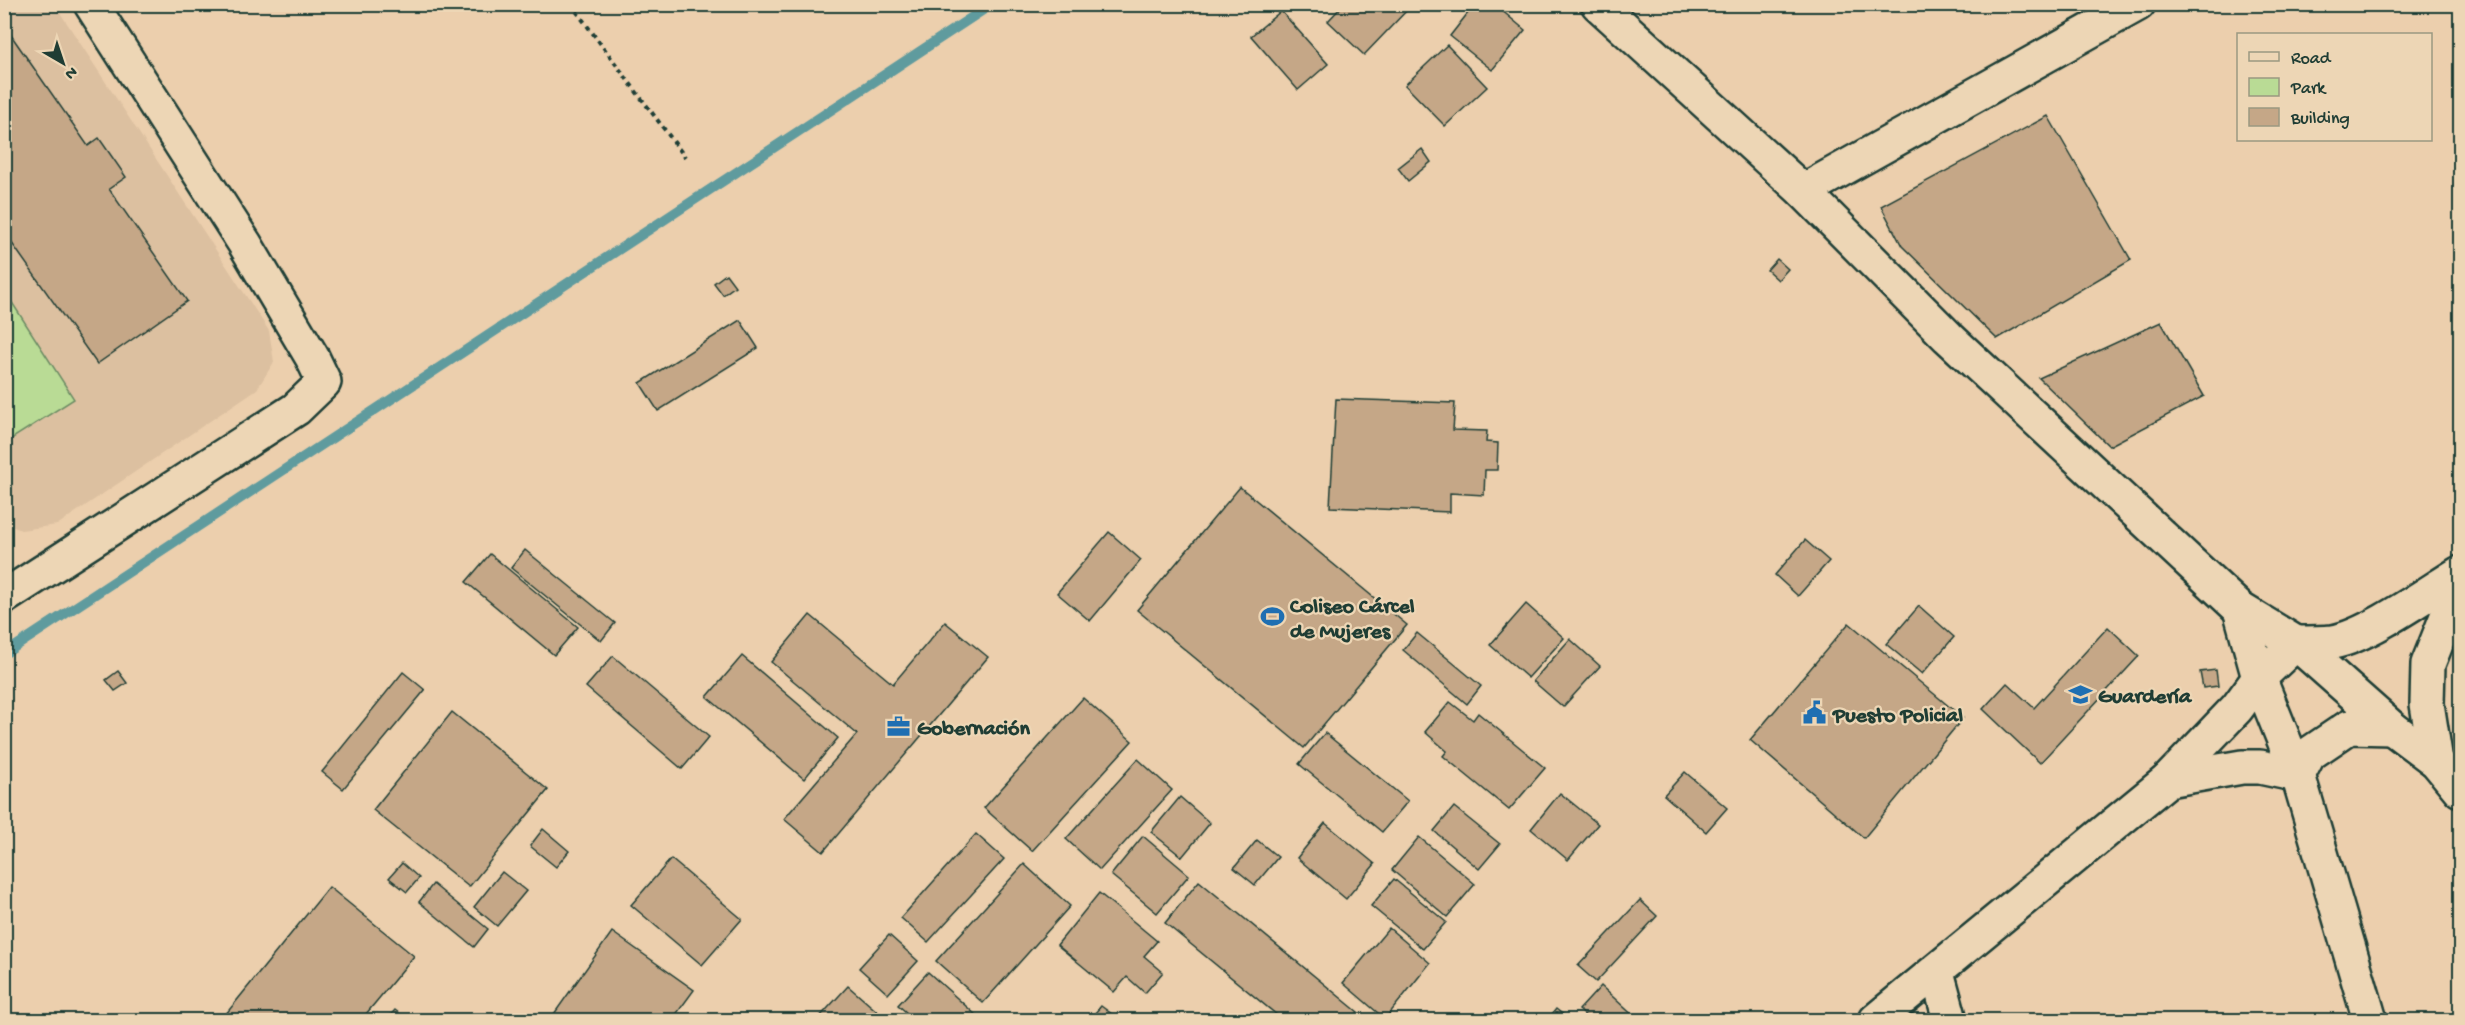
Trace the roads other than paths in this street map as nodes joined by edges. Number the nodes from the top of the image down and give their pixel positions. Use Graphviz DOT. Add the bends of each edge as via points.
graph roads {
  1 [pos="91,4"];
  2 [pos="1598,4"];
  3 [pos="2138,4"];
  4 [pos="1803,191"];
  5 [pos="2460,573"];
  6 [pos="2460,584"];
  7 [pos="5,595"];
  8 [pos="2240,609"];
  9 [pos="2296,643"];
  10 [pos="2259,678"];
  11 [pos="2392,728"];
  12 [pos="2436,761"];
  13 [pos="2298,775"];
  14 [pos="2168,780"];
  15 [pos="2460,790"];
  16 [pos="1937,972"];
  17 [pos="1876,1020"];
  18 [pos="1950,1020"];
  19 [pos="2370,1020"];
  1 -- 7 [label="street" via="245,244 324,382 296,409"];
  2 -- 4 [label="street"];
  3 -- 4 [label="street"];
  4 -- 8 [label="street" via="1948,337"];
  5 -- 9 [label="street" via="2393,615 2335,642"];
  6 -- 12 [label="street" via="2428,664 2427,704"];
  8 -- 9 [label="street"];
  8 -- 10 [label="street"];
  9 -- 10 [label="street"];
  9 -- 11 [label="street"];
  10 -- 13 [label="street"];
  10 -- 14 [label="street" via="2237,708"];
  11 -- 12 [label="street"];
  11 -- 13 [label="street" via="2349,728 2308,754"];
  12 -- 15 [label="street"];
  13 -- 14 [label="street" via="2242,767"];
  13 -- 19 [label="street"];
  14 -- 16 [label="street"];
  16 -- 17 [label="street"];
  16 -- 18 [label="street"];
}
